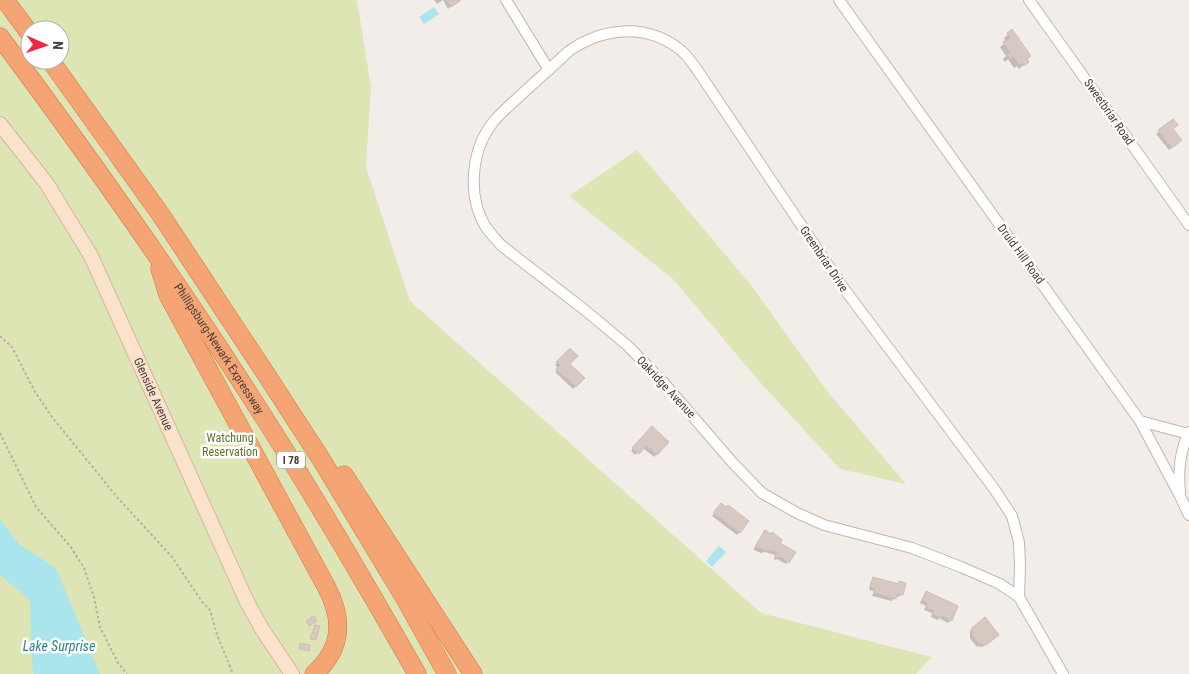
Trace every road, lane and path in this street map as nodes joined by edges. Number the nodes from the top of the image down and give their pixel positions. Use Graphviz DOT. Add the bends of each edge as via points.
graph roads {
  1 [pos="5,0"];
  2 [pos="506,0"];
  3 [pos="839,0"];
  4 [pos="1029,0"];
  5 [pos="20,20"];
  6 [pos="0,37"];
  7 [pos="57,70"];
  8 [pos="549,70"];
  9 [pos="0,124"];
  10 [pos="1189,225"];
  11 [pos="155,252"];
  12 [pos="0,336"];
  13 [pos="1140,421"];
  14 [pos="0,433"];
  15 [pos="1188,433"];
  16 [pos="321,459"];
  17 [pos="1180,496"];
  18 [pos="1189,515"];
  19 [pos="1019,597"];
  20 [pos="127,674"];
  21 [pos="233,674"];
  22 [pos="292,674"];
  23 [pos="314,674"];
  24 [pos="417,674"];
  25 [pos="447,674"];
  26 [pos="473,674"];
  27 [pos="1063,674"];
  1 -- 5 [label="highway"];
  2 -- 8 [label="street"];
  3 -- 13 [label="street, Druid Hill Road"];
  4 -- 10 [label="street, Sweetbriar Road"];
  6 -- 11 [label="highway, Phillipsburg-Newark Expressway / I 78"];
  7 -- 16 [label="highway, Phillipsburg-Newark Expressway / I 78" via="161,215"];
  8 -- 19 [label="street, Greenbriar Drive" via="578,45 610,33 642,32 661,37 688,58 842,286 1012,516 1019,542"];
  8 -- 19 [label="street, Oakridge Avenue" via="492,123 478,152 475,195 482,218 493,236 628,346 762,493 824,525 912,548 1000,584"];
  9 -- 22 [label="main road, Glenside Avenue" via="47,184 90,256 247,602"];
  11 -- 23 [label="highway" via="168,295 328,588 337,612 338,627 331,655"];
  11 -- 24 [label="highway, Phillipsburg-Newark Expressway / I 78" via="320,507"];
  12 -- 21 [label="path" via="12,347 52,417 117,497 172,557 210,610"];
  13 -- 15 [label="street"];
  13 -- 17 [label="street, Druid Hill Road"];
  14 -- 20 [label="path" via="36,507 70,546 84,568 100,627"];
  15 -- 17 [label="street" via="1178,481"];
  16 -- 25 [label="highway, Phillipsburg-Newark Expressway / I 78"];
  16 -- 26 [label="highway" via="342,471"];
  17 -- 18 [label="street, Druid Hill Road"];
  19 -- 27 [label="street, Oakridge Avenue"];
}
